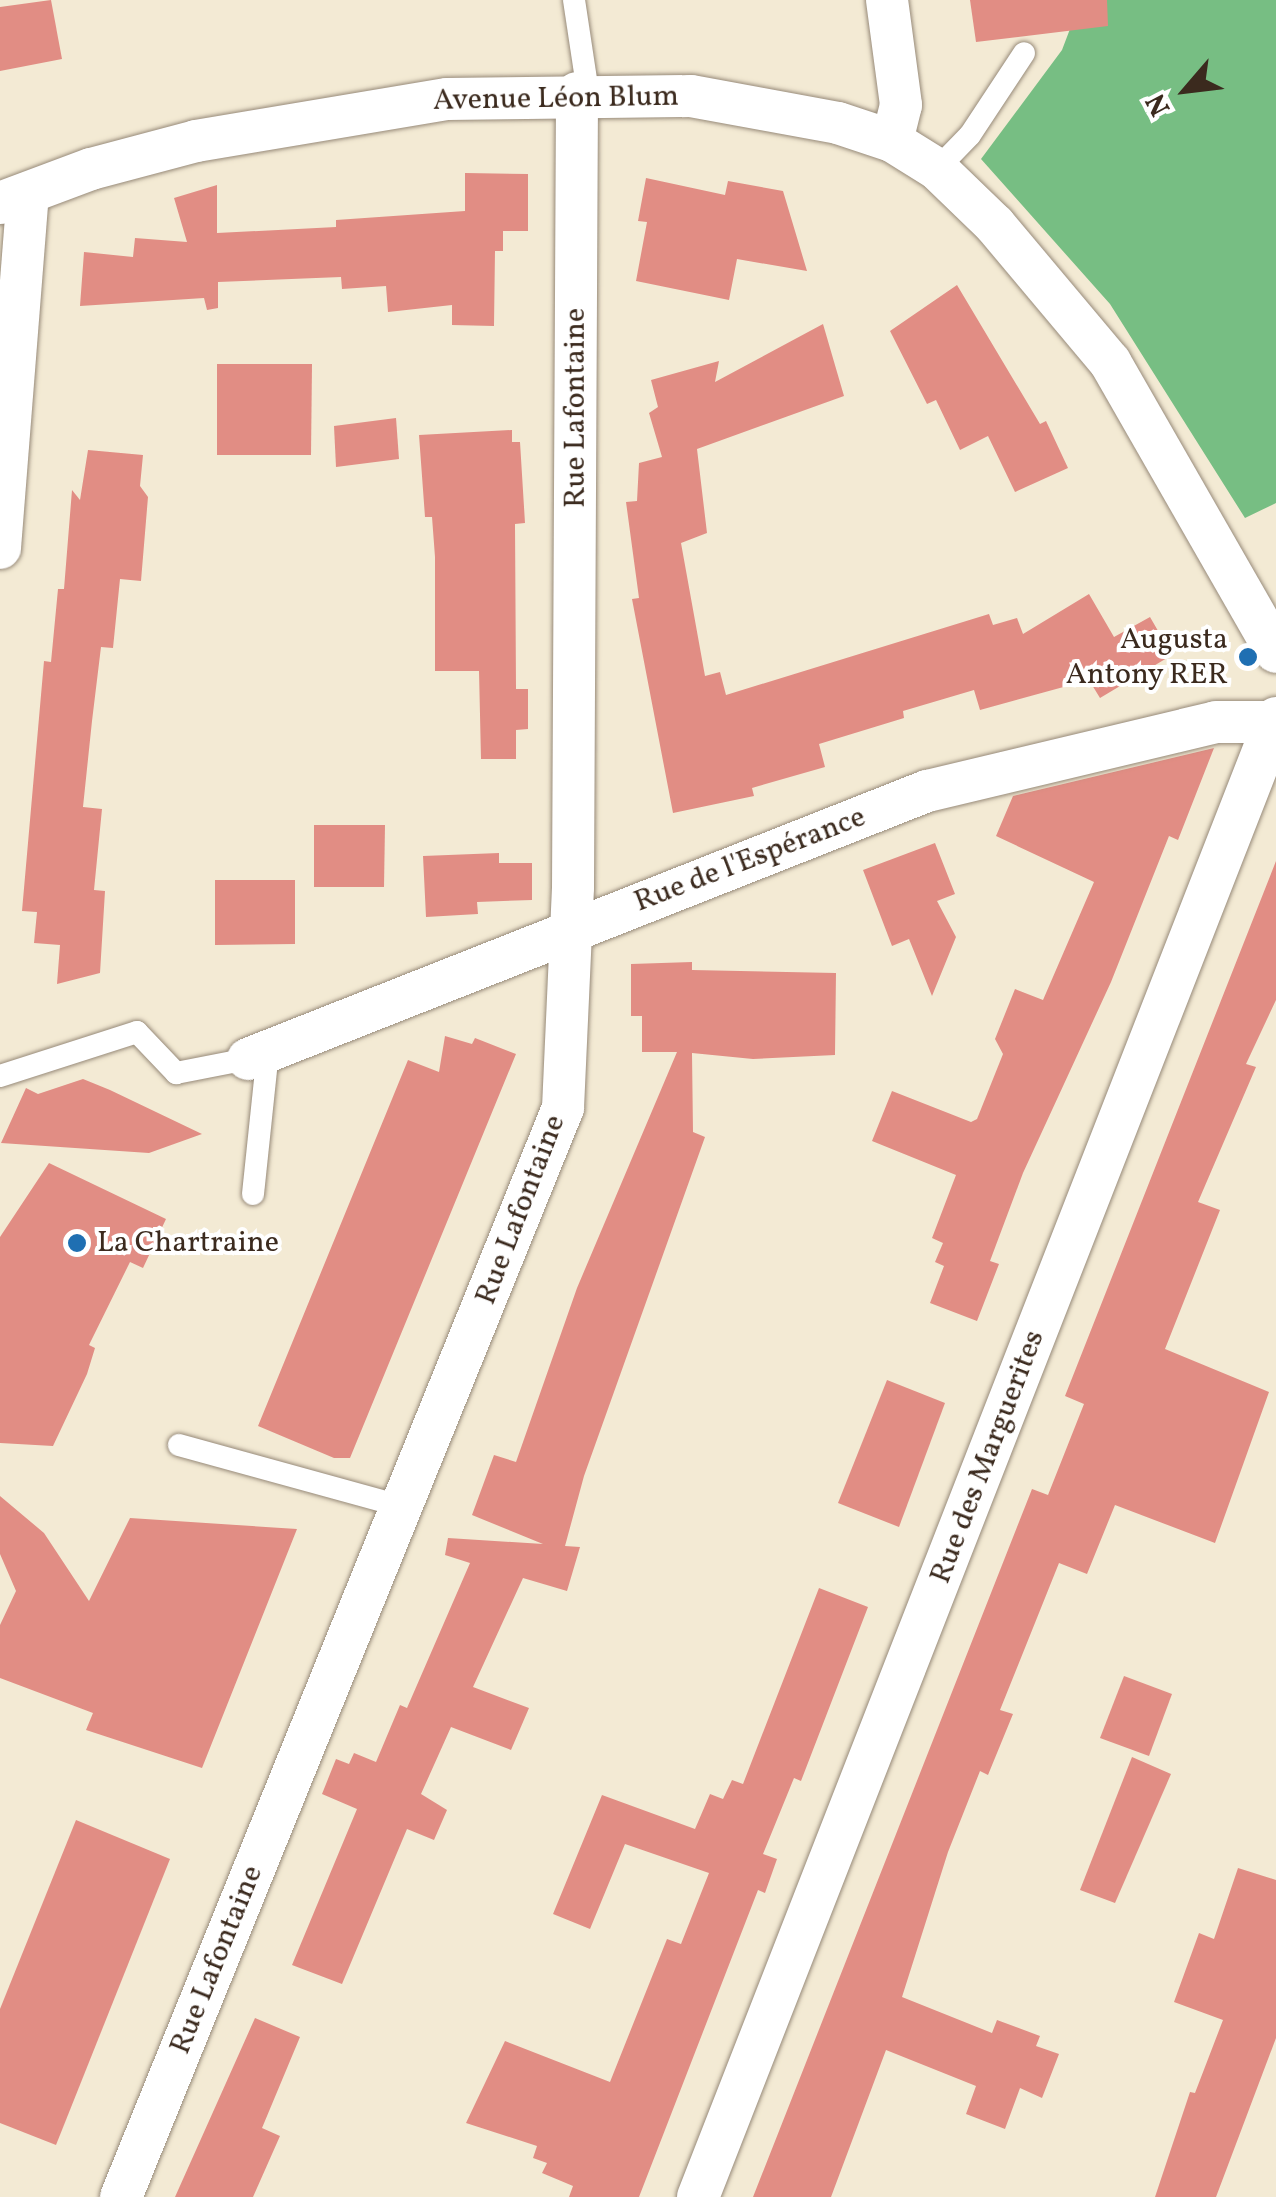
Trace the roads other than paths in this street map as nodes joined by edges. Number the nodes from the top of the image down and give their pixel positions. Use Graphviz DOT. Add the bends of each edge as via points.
graph roads {
  1 [pos="574,0"];
  2 [pos="887,0"];
  3 [pos="1024,53"];
  4 [pos="582,93"];
  5 [pos="892,141"];
  6 [pos="936,169"];
  7 [pos="14,199"];
  8 [pos="0,548"];
  9 [pos="1276,652"];
  10 [pos="1272,720"];
  11 [pos="568,930"];
  12 [pos="258,1055"];
  13 [pos="0,1076"];
  14 [pos="253,1194"];
  15 [pos="179,1445"];
  16 [pos="401,1506"];
  17 [pos="127,2182"];
  18 [pos="698,2197"];
  1 -- 4 [label="lane"];
  2 -- 5 [label="street" via="901,105"];
  3 -- 6 [label="lane" via="970,135"];
  4 -- 5 [label="street, Avenue Léon Blum" via="692,96 838,123"];
  4 -- 7 [label="street, Avenue Léon Blum" via="447,99 316,116 91,169"];
  4 -- 11 [label="street, Rue Lafontaine"];
  5 -- 6 [label="street, Avenue Léon Blum"];
  6 -- 9 [label="street, Avenue Léon Blum" via="1026,258 1110,362"];
  7 -- 8 [label="street"];
  10 -- 11 [label="street, Rue de l'Espérance" via="1216,722 927,790"];
  10 -- 18 [label="street, Rue des Marguerites"];
  11 -- 12 [label="street, Rue de l'Espérance"];
  11 -- 16 [label="street, Rue Lafontaine" via="563,1108"];
  12 -- 13 [label="lane" via="176,1073 137,1032"];
  12 -- 14 [label="lane"];
  15 -- 16 [label="lane"];
  16 -- 17 [label="street, Rue Lafontaine"];
}
